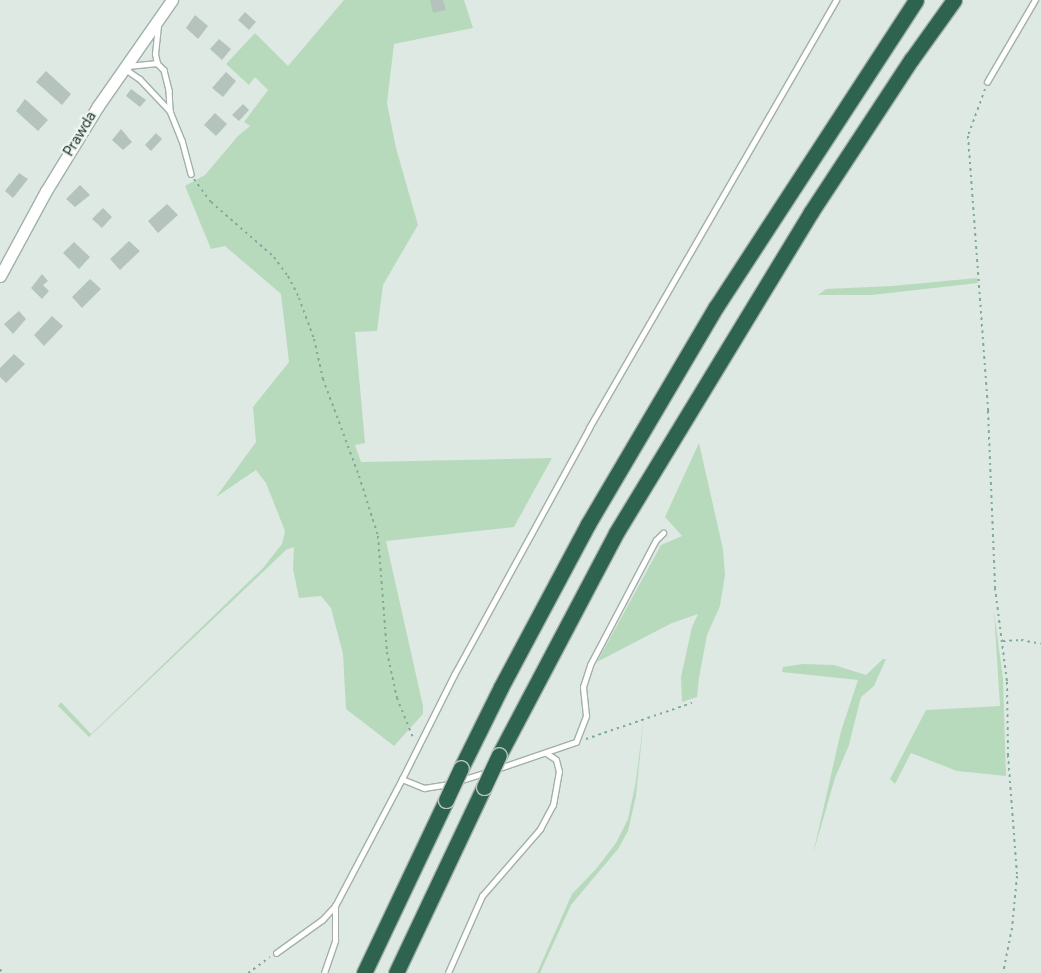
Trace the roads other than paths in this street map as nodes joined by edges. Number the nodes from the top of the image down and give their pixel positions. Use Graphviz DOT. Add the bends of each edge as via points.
graph roads {
  1 [pos="172,0"];
  2 [pos="836,0"];
  3 [pos="916,0"];
  4 [pos="954,0"];
  5 [pos="1035,0"];
  6 [pos="159,16"];
  7 [pos="157,63"];
  8 [pos="123,67"];
  9 [pos="987,82"];
  10 [pos="170,111"];
  11 [pos="191,174"];
  12 [pos="0,276"];
  13 [pos="663,533"];
  14 [pos="547,754"];
  15 [pos="402,779"];
  16 [pos="335,906"];
  17 [pos="276,953"];
  18 [pos="324,973"];
  19 [pos="364,973"];
  20 [pos="396,973"];
  21 [pos="448,973"];
  1 -- 6 [label="street, Prawda"];
  2 -- 15 [label="lane" via="589,428"];
  3 -- 19 [label="highway, bridge" via="716,307 588,524 501,687"];
  4 -- 20 [label="highway, bridge" via="811,212 621,525 499,755"];
  5 -- 9 [label="lane"];
  6 -- 7 [label="lane"];
  6 -- 8 [label="street, Prawda"];
  7 -- 8 [label="lane"];
  7 -- 10 [label="lane" via="164,70"];
  8 -- 10 [label="lane" via="140,79"];
  8 -- 12 [label="street, Prawda" via="61,166"];
  10 -- 11 [label="lane"];
  13 -- 14 [label="lane" via="656,540 590,665 583,687 586,716 576,742"];
  14 -- 15 [label="lane" via="437,787 424,788"];
  14 -- 21 [label="lane" via="556,760 559,772 553,805 540,829 482,896"];
  15 -- 16 [label="lane"];
  16 -- 17 [label="lane" via="322,920"];
  16 -- 18 [label="lane" via="335,941"];
}
